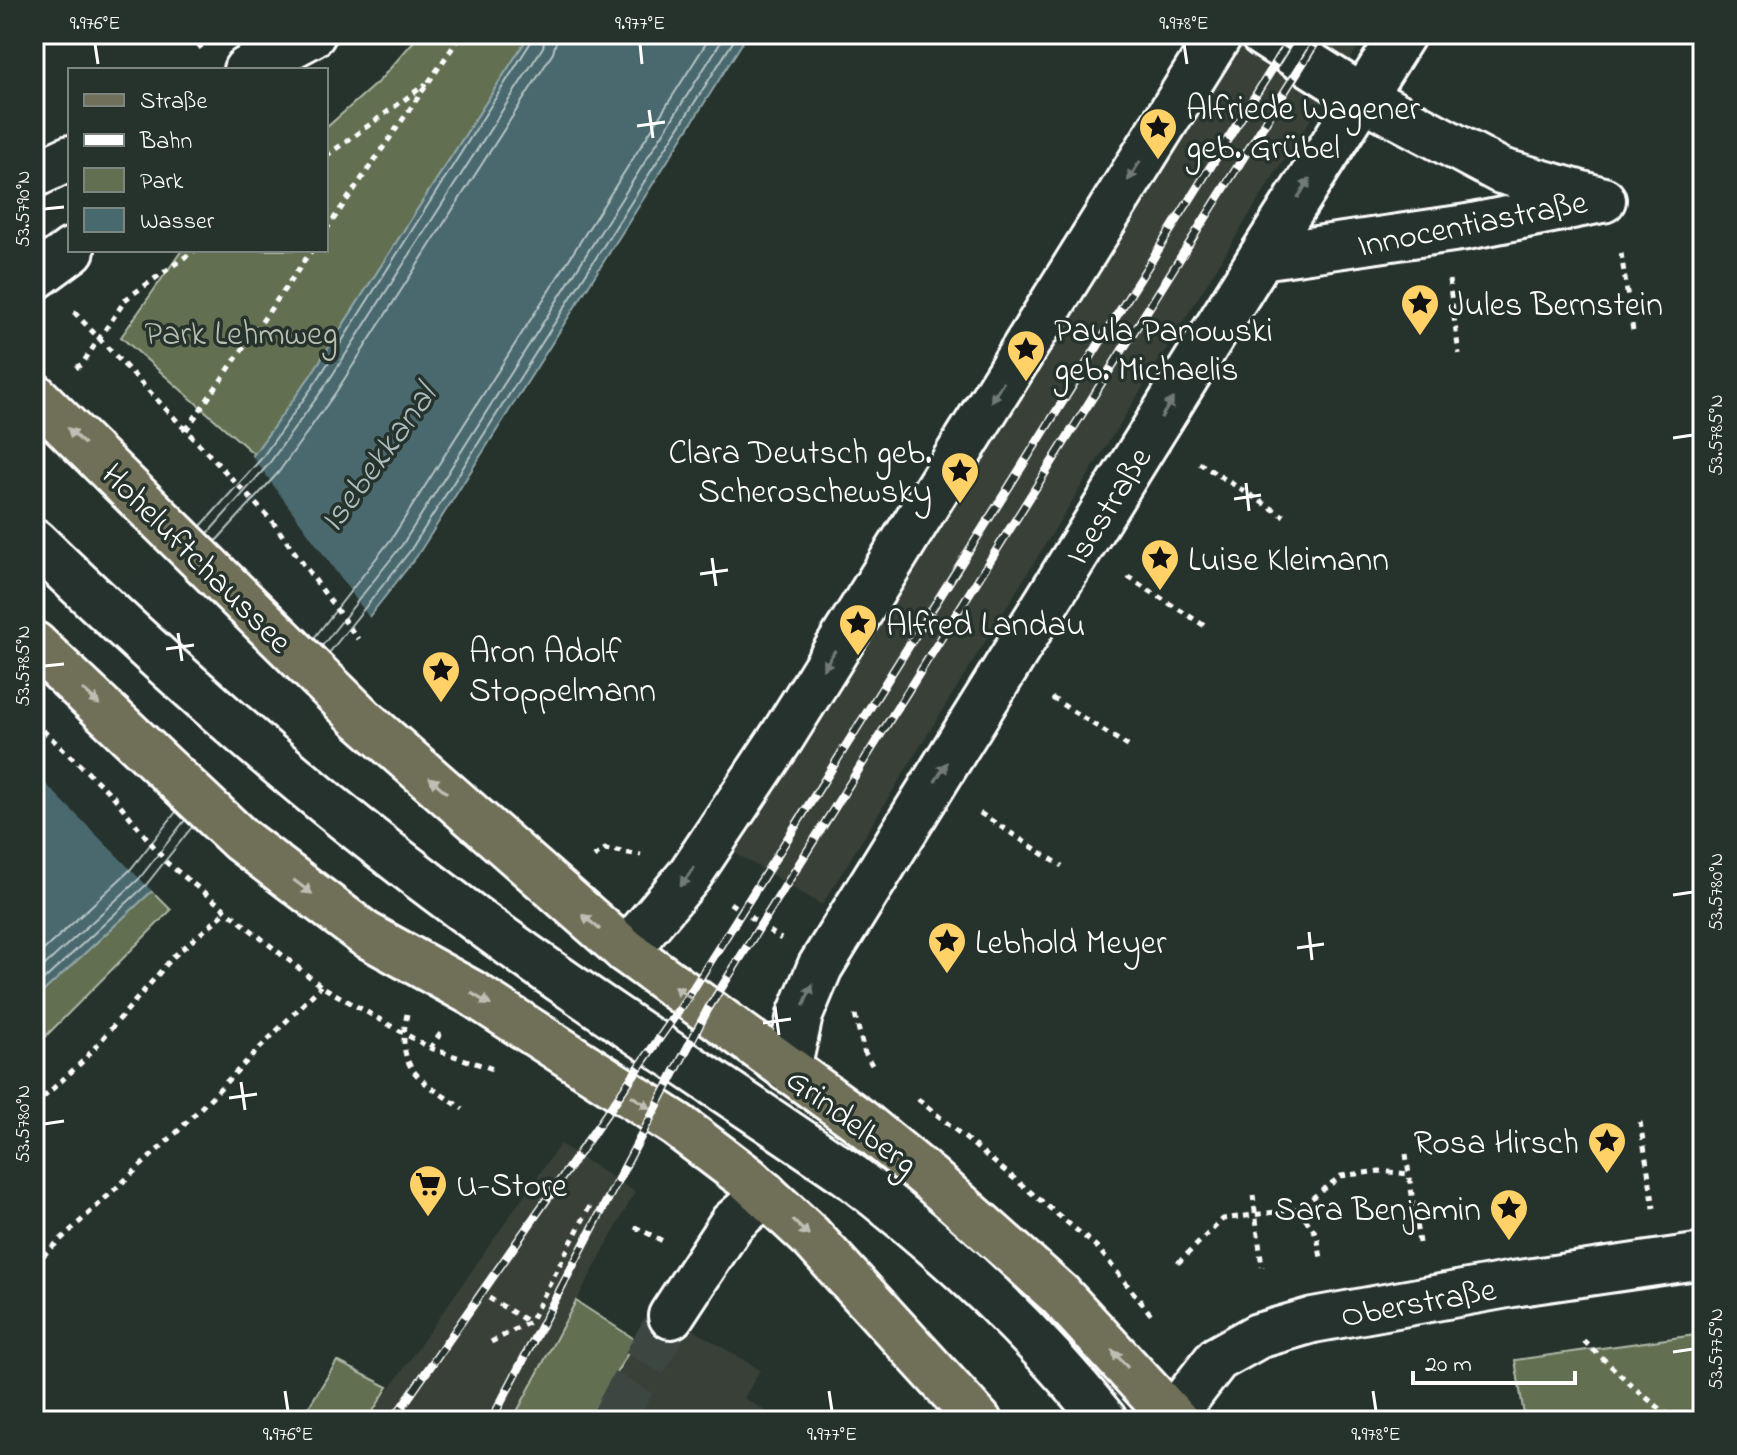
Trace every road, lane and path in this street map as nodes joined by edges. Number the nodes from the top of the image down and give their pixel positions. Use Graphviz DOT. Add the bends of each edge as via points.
graph roads {
  1 [pos="315,34"];
  2 [pos="462,34"];
  3 [pos="1220,34"];
  4 [pos="1262,34"];
  5 [pos="1403,34"];
  6 [pos="250,68"];
  7 [pos="283,68"];
  8 [pos="430,81"];
  9 [pos="1362,97"];
  10 [pos="328,155"];
  11 [pos="68,159"];
  12 [pos="34,175"];
  13 [pos="328,227"];
  14 [pos="69,252"];
  15 [pos="192,252"];
  16 [pos="311,252"];
  17 [pos="1621,253"];
  18 [pos="1261,257"];
  19 [pos="1448,276"];
  20 [pos="34,278"];
  21 [pos="75,314"];
  22 [pos="1633,331"];
  23 [pos="100,337"];
  24 [pos="1459,354"];
  25 [pos="82,364"];
  26 [pos="34,395"];
  27 [pos="186,430"];
  28 [pos="1199,463"];
  29 [pos="1284,516"];
  30 [pos="34,541"];
  31 [pos="1128,577"];
  32 [pos="1208,628"];
  33 [pos="34,644"];
  34 [pos="365,649"];
  35 [pos="1052,698"];
  36 [pos="362,719"];
  37 [pos="34,722"];
  38 [pos="1131,748"];
  39 [pos="980,813"];
  40 [pos="644,856"];
  41 [pos="583,865"];
  42 [pos="1062,866"];
  43 [pos="728,902"];
  44 [pos="226,912"];
  45 [pos="791,946"];
  46 [pos="626,951"];
  47 [pos="321,986"];
  48 [pos="855,1012"];
  49 [pos="403,1035"];
  50 [pos="497,1070"];
  51 [pos="788,1070"];
  52 [pos="875,1070"];
  53 [pos="905,1093"];
  54 [pos="34,1106"];
  55 [pos="463,1109"];
  56 [pos="1640,1122"];
  57 [pos="1406,1154"];
  58 [pos="1409,1174"];
  59 [pos="765,1194"];
  60 [pos="1253,1195"];
  61 [pos="591,1204"];
  62 [pos="1654,1208"];
  63 [pos="1298,1209"];
  64 [pos="1255,1215"];
  65 [pos="635,1227"];
  66 [pos="664,1241"];
  67 [pos="1419,1243"];
  68 [pos="1703,1256"];
  69 [pos="1321,1258"];
  70 [pos="1178,1263"];
  71 [pos="34,1264"];
  72 [pos="1262,1267"];
  73 [pos="489,1298"];
  74 [pos="671,1316"];
  75 [pos="1156,1320"];
  76 [pos="530,1322"];
  77 [pos="1584,1341"];
  78 [pos="491,1342"];
  79 [pos="1240,1414"];
  80 [pos="1172,1420"];
  81 [pos="979,1421"];
  82 [pos="1105,1421"];
  83 [pos="1248,1421"];
  84 [pos="1676,1421"];
  1 -- 6 [label="street"];
  1 -- 7 [label="street"];
  2 -- 8 [label="path"];
  3 -- 46 [label="street, one-way" via="782,737 689,876"];
  4 -- 9 [label="street, Innocentiastraße"];
  5 -- 9 [label="street, Isestraße"];
  8 -- 10 [label="path"];
  8 -- 13 [label="path"];
  18 -- 9 [label="street, Isestraße, one-way"];
  9 -- 18 [label="street, Innocentiastraße" via="1501,171 1603,200 1467,227"];
  11 -- 12 [label="street"];
  14 -- 20 [label="street"];
  15 -- 23 [label="path" via="126,299"];
  16 -- 27 [label="path"];
  17 -- 22 [label="path"];
  51 -- 18 [label="street, Isestraße, one-way" via="800,1015 820,967"];
  19 -- 24 [label="path"];
  21 -- 23 [label="path"];
  23 -- 25 [label="path"];
  23 -- 27 [label="path"];
  36 -- 26 [label="main road, Hoheluftchaussee, one-way"];
  27 -- 34 [label="path" via="291,544"];
  28 -- 29 [label="path"];
  30 -- 82 [label="street" via="408,869 903,1216 1048,1355"];
  31 -- 32 [label="path"];
  33 -- 59 [label="main road, one-way" via="241,840 365,934 472,993 677,1125"];
  35 -- 38 [label="path"];
  46 -- 36 [label="main road, Grindelberg, one-way"];
  37 -- 44 [label="path" via="114,797 167,863"];
  39 -- 42 [label="path"];
  40 -- 41 [label="path" via="605,849"];
  43 -- 45 [label="path"];
  44 -- 47 [label="path"];
  44 -- 54 [label="path" via="174,956 84,1060"];
  51 -- 46 [label="main road, Grindelberg, one-way"];
  47 -- 49 [label="path"];
  47 -- 71 [label="path" via="176,1133"];
  48 -- 52 [label="path" via="864,1051"];
  49 -- 50 [label="path"];
  49 -- 55 [label="path" via="404,1057 415,1075"];
  80 -- 51 [label="main road, Grindelberg, one-way" via="1060,1295 928,1177"];
  53 -- 75 [label="path" via="926,1103 1097,1247"];
  56 -- 62 [label="path"];
  57 -- 58 [label="path"];
  58 -- 63 [label="path" via="1341,1176"];
  58 -- 67 [label="path"];
  59 -- 74 [label="street" via="732,1223"];
  59 -- 81 [label="main road, one-way"];
  60 -- 64 [label="path"];
  61 -- 76 [label="path"];
  63 -- 64 [label="path"];
  63 -- 69 [label="path" via="1317,1235"];
  64 -- 70 [label="path" via="1223,1219"];
  64 -- 72 [label="path"];
  65 -- 66 [label="path"];
  68 -- 80 [label="street, Oberstraße" via="1513,1284 1313,1320 1258,1336 1217,1359"];
  73 -- 76 [label="path"];
  76 -- 78 [label="path"];
  77 -- 84 [label="path"];
  79 -- 83 [label="path"];
}
